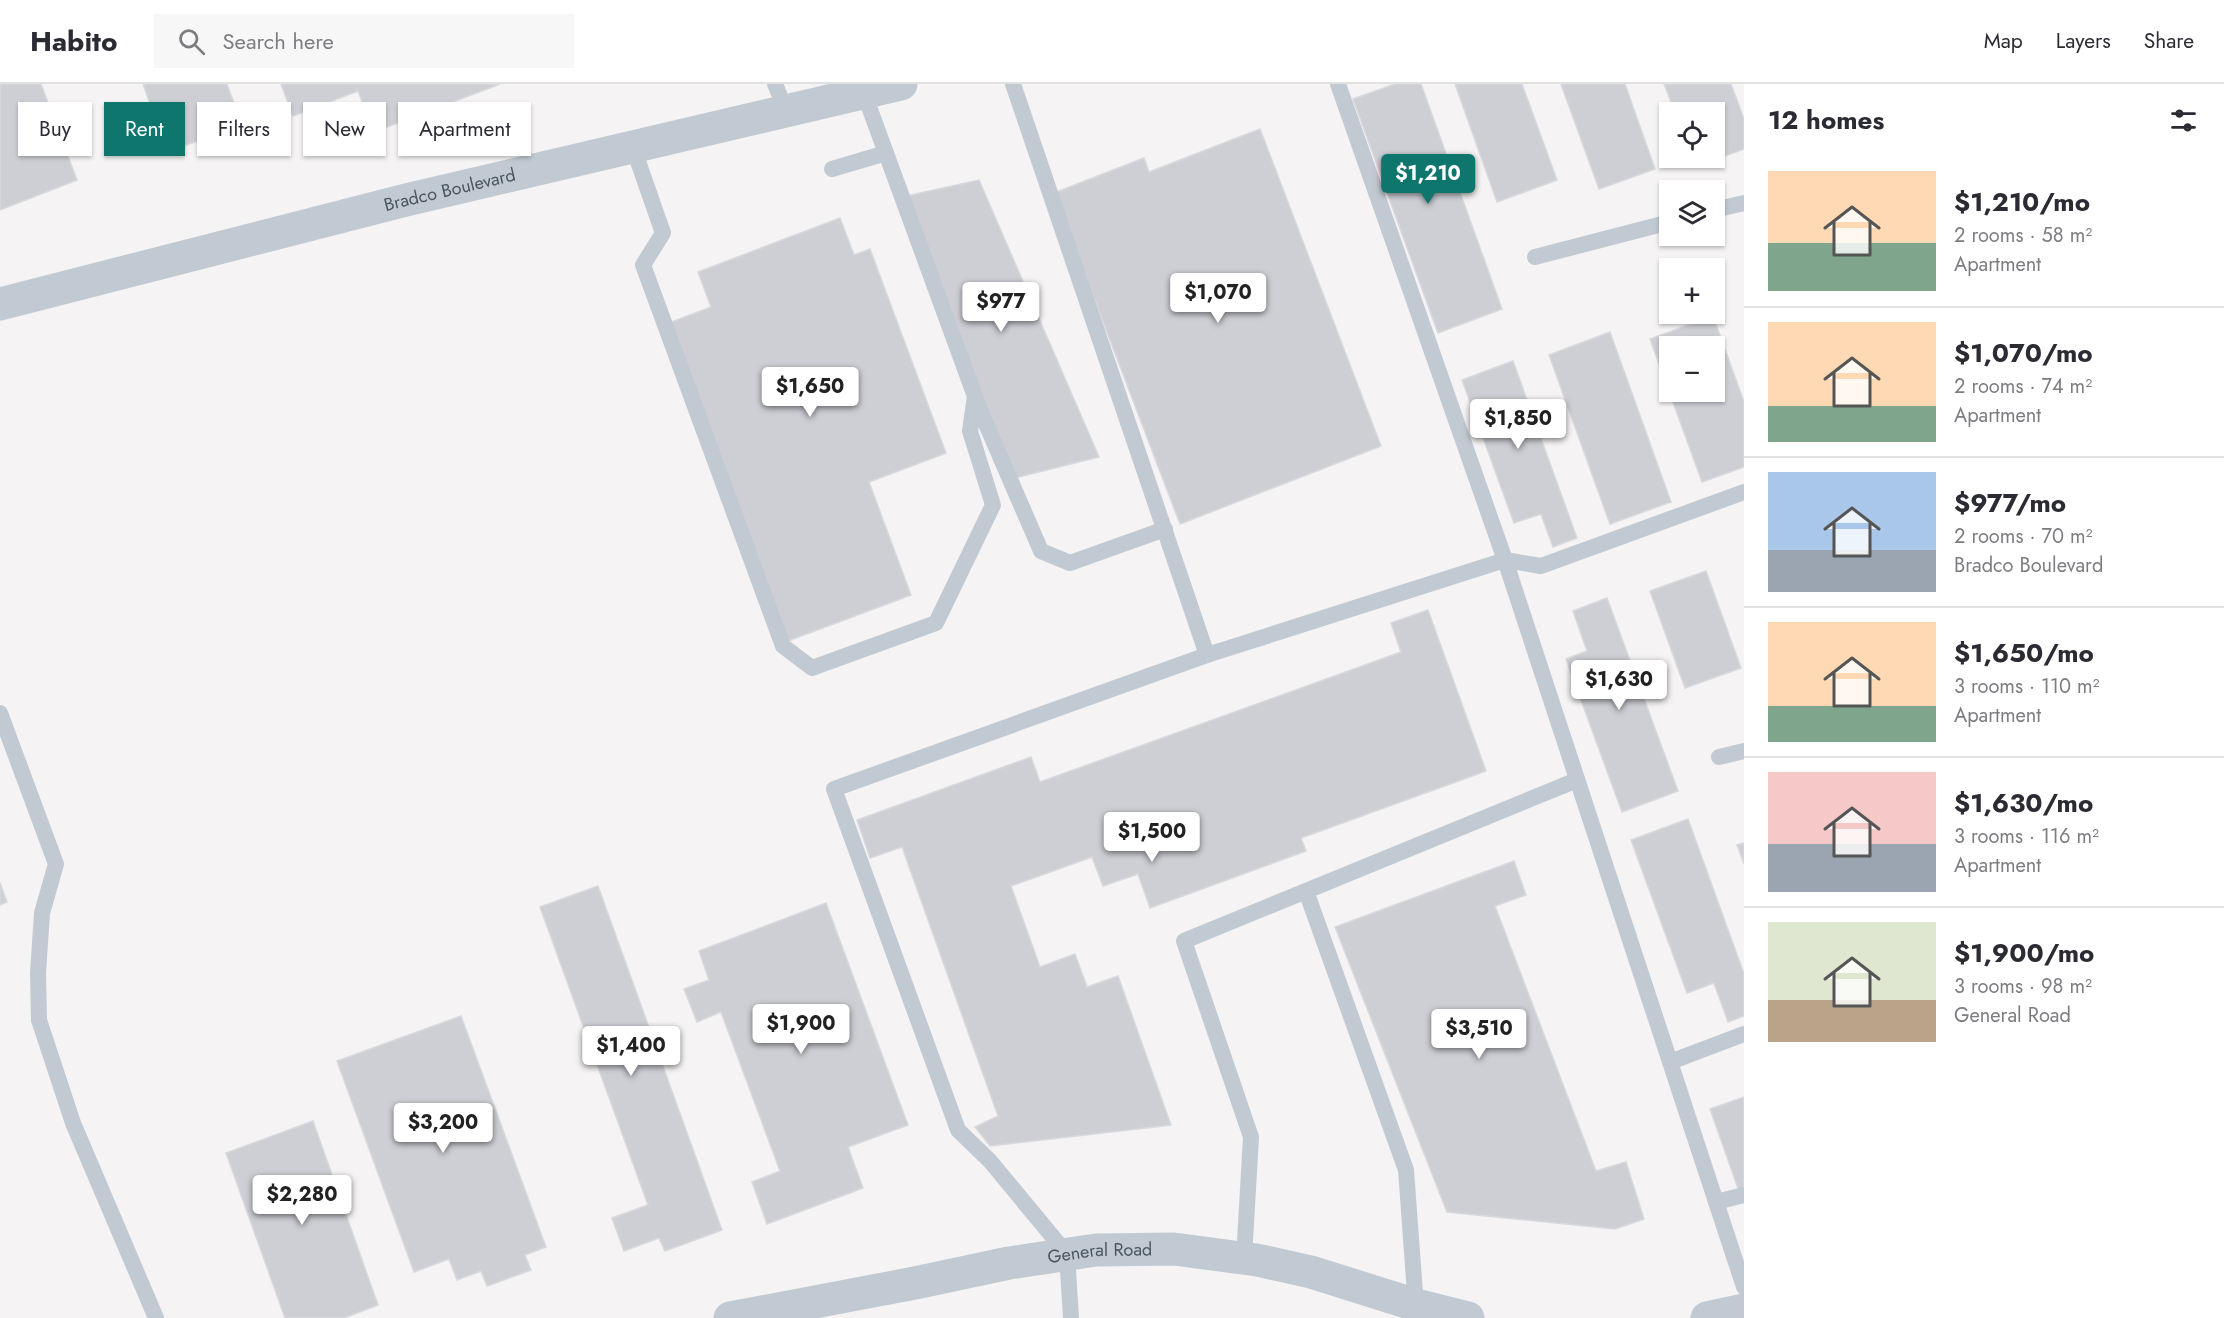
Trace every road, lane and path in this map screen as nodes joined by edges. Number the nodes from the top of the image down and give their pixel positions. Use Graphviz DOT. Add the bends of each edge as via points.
graph roads {
  1 [pos="901,84"];
  2 [pos="1013,84"];
  3 [pos="1338,84"];
  4 [pos="864,93"];
  5 [pos="781,98"];
  6 [pos="633,147"];
  7 [pos="886,153"];
  8 [pos="831,169"];
  9 [pos="1744,202"];
  10 [pos="1725,207"];
  11 [pos="1659,225"];
  12 [pos="1535,257"];
  13 [pos="0,304"];
  14 [pos="975,396"];
  15 [pos="1744,492"];
  16 [pos="1165,530"];
  17 [pos="1505,560"];
  18 [pos="1207,655"];
  19 [pos="0,713"];
  20 [pos="1744,751"];
  21 [pos="1719,757"];
  22 [pos="1577,780"];
  23 [pos="1306,891"];
  24 [pos="1744,1034"];
  25 [pos="1670,1062"];
  26 [pos="1744,1196"];
  27 [pos="1716,1202"];
  28 [pos="1067,1254"];
  29 [pos="1244,1258"];
  30 [pos="1744,1287"];
  31 [pos="1744,1310"];
  32 [pos="1415,1312"];
  33 [pos="156,1318"];
  34 [pos="730,1318"];
  35 [pos="1071,1318"];
  36 [pos="1468,1318"];
  37 [pos="1707,1318"];
  1 -- 4 [label="street, Bradco Boulevard"];
  2 -- 16 [label="lane"];
  3 -- 17 [label="lane"];
  4 -- 5 [label="street, Bradco Boulevard"];
  4 -- 7 [label="lane"];
  5 -- 6 [label="street, Bradco Boulevard"];
  6 -- 13 [label="street, Bradco Boulevard" via="406,200"];
  6 -- 14 [label="lane" via="663,233 643,265 783,646 812,668 936,623 993,505 970,431"];
  7 -- 8 [label="lane"];
  7 -- 14 [label="lane"];
  9 -- 10 [label="lane"];
  11 -- 12 [label="lane"];
  14 -- 16 [label="lane" via="1041,551 1070,563"];
  15 -- 17 [label="lane" via="1541,566"];
  16 -- 18 [label="lane"];
  17 -- 18 [label="lane"];
  17 -- 22 [label="lane"];
  18 -- 28 [label="lane" via="834,789 958,1130 990,1161"];
  19 -- 33 [label="lane" via="56,864 42,913 39,1020 73,1124"];
  20 -- 21 [label="lane"];
  22 -- 23 [label="lane"];
  22 -- 25 [label="lane"];
  23 -- 29 [label="lane" via="1184,941 1251,1137"];
  23 -- 32 [label="lane" via="1406,1170"];
  24 -- 25 [label="lane"];
  25 -- 27 [label="lane"];
  26 -- 27 [label="lane"];
  27 -- 30 [label="lane"];
  28 -- 29 [label="street, General Road" via="1174,1249"];
  28 -- 34 [label="street, General Road"];
  28 -- 35 [label="lane"];
  29 -- 32 [label="street, General Road" via="1311,1272"];
  31 -- 37 [label="street"];
  32 -- 36 [label="street, General Road"];
}
